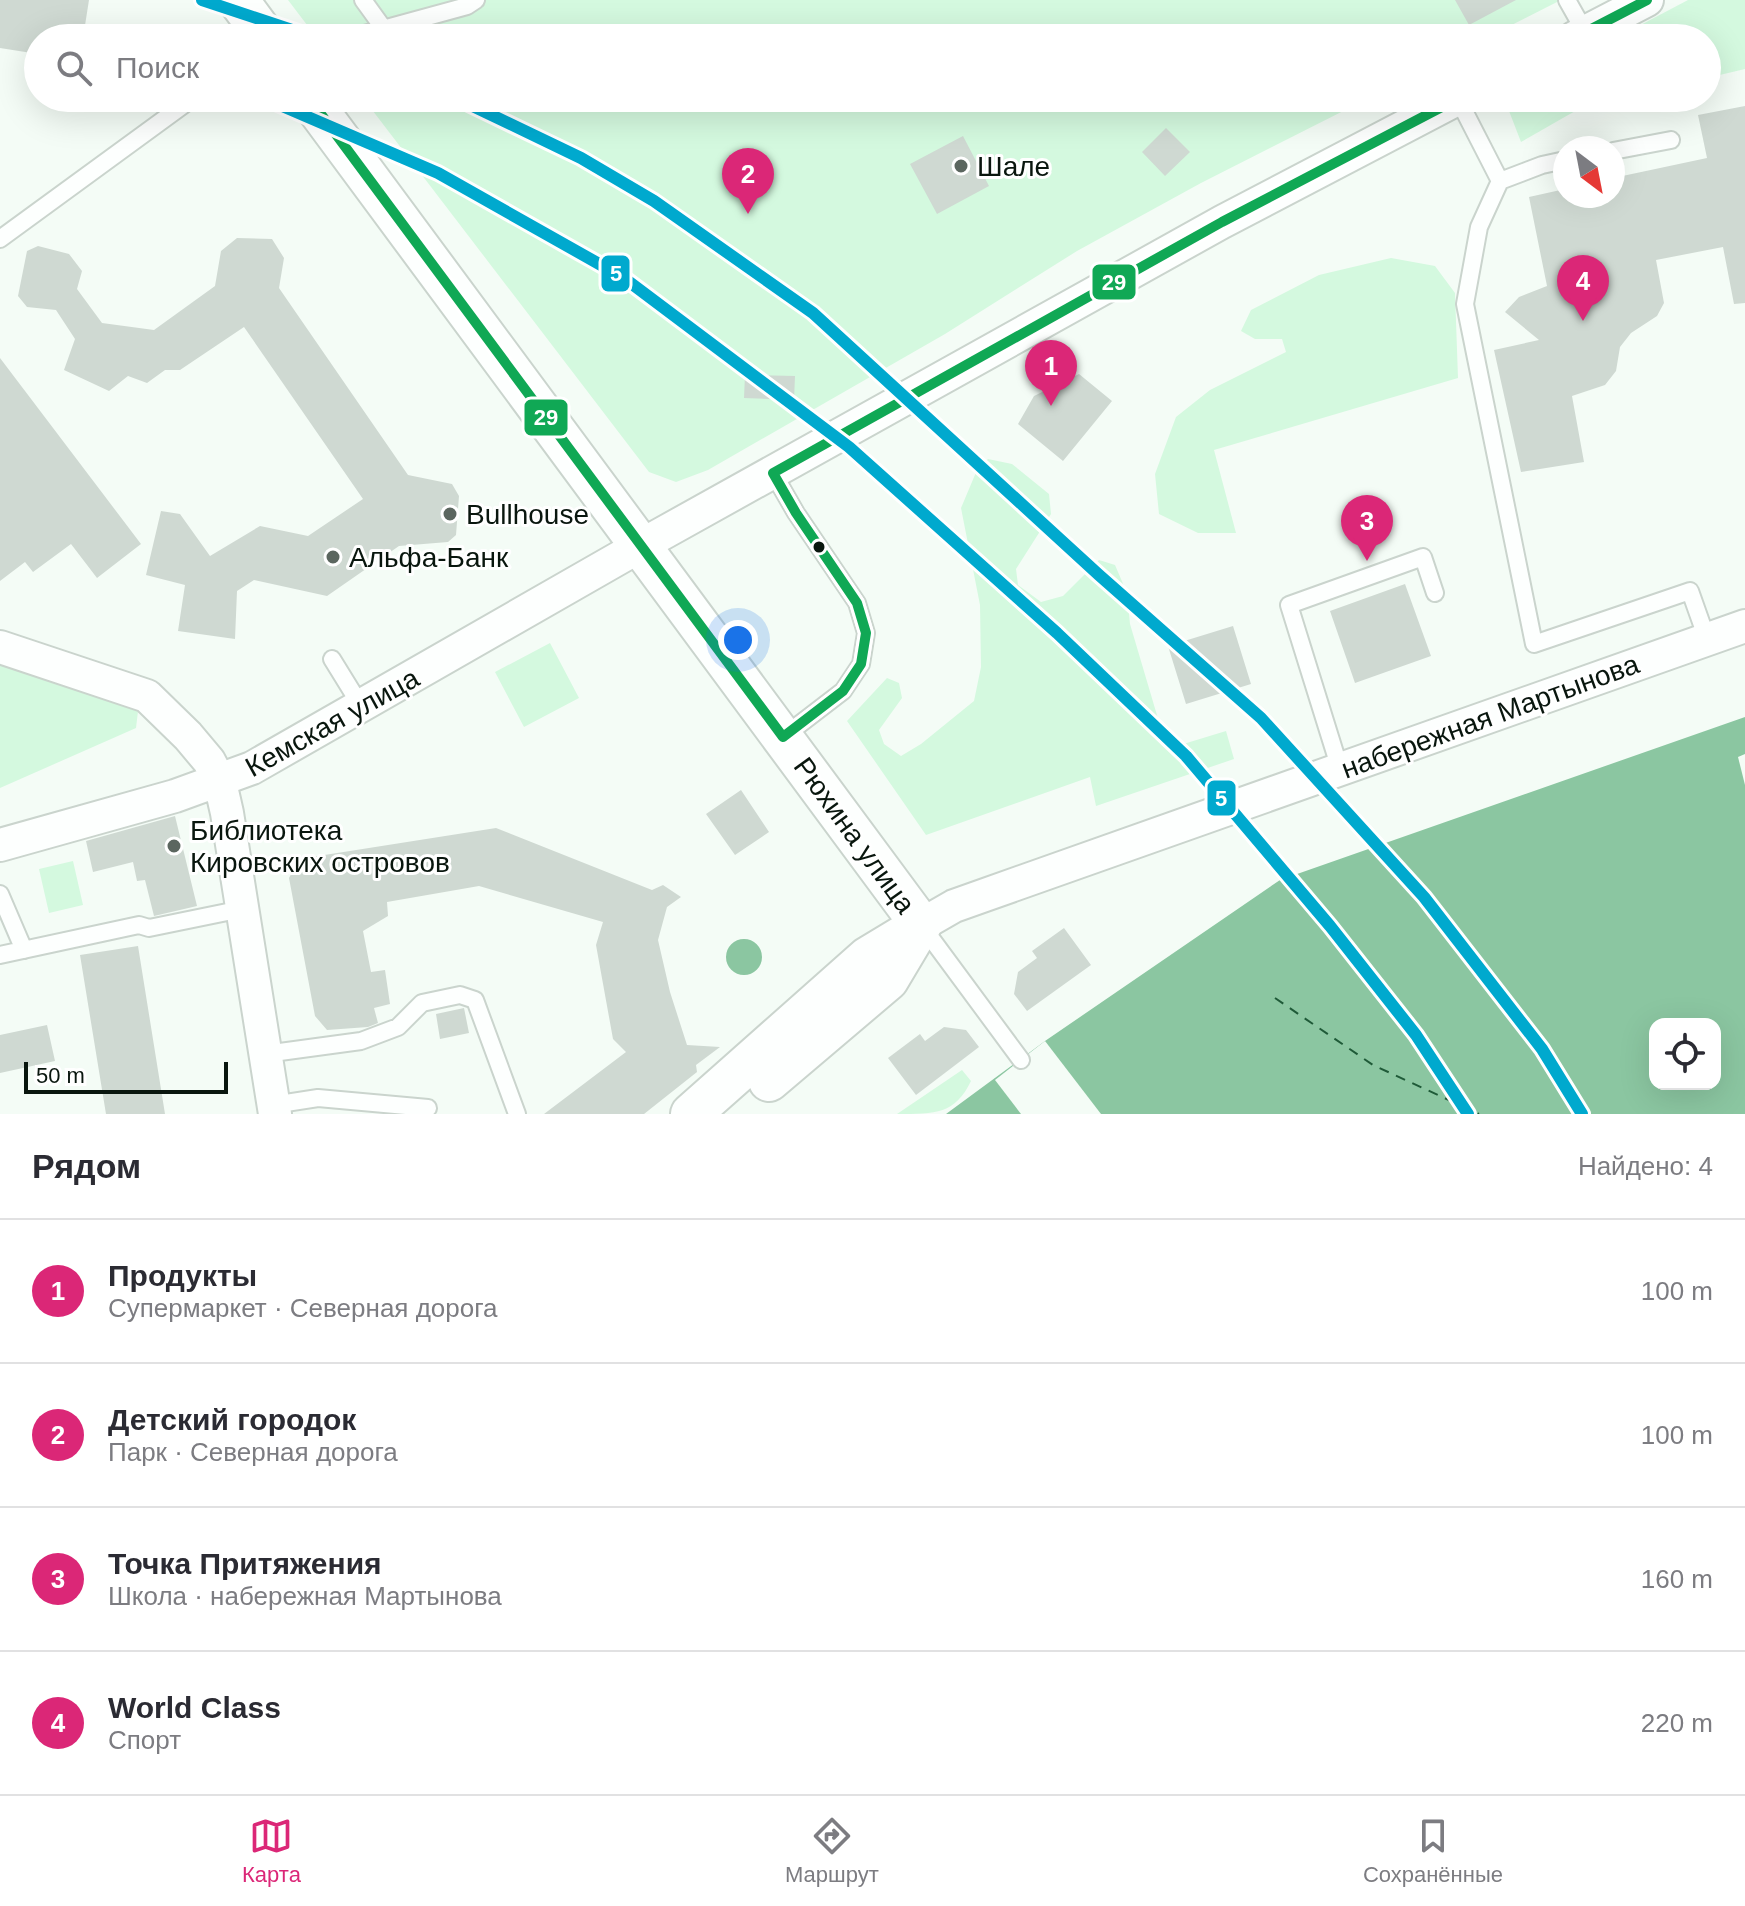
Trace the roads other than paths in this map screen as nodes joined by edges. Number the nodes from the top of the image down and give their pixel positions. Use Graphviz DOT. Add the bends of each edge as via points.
graph roads {
  1 [pos="238,0"];
  2 [pos="363,0"];
  3 [pos="476,0"];
  4 [pos="1567,0"];
  5 [pos="1647,0"];
  6 [pos="256,24"];
  7 [pos="380,24"];
  8 [pos="402,24"];
  9 [pos="1576,24"];
  10 [pos="1601,24"];
  11 [pos="174,112"];
  12 [pos="319,112"];
  13 [pos="1431,112"];
  14 [pos="1465,112"];
  15 [pos="1671,140"];
  16 [pos="1625,149"];
  17 [pos="1553,163"];
  18 [pos="1500,181"];
  19 [pos="0,239"];
  20 [pos="773,473"];
  21 [pos="640,546"];
  22 [pos="1435,593"];
  23 [pos="1745,626"];
  24 [pos="1707,639"];
  25 [pos="0,647"];
  26 [pos="332,659"];
  27 [pos="361,706"];
  28 [pos="783,737"];
  29 [pos="1340,769"];
  30 [pos="220,782"];
  31 [pos="0,845"];
  32 [pos="0,894"];
  33 [pos="242,909"];
  34 [pos="921,925"];
  35 [pos="24,950"];
  36 [pos="0,955"];
  37 [pos="265,1054"];
  38 [pos="1021,1060"];
  39 [pos="428,1108"];
  40 [pos="274,1110"];
  41 [pos="517,1114"];
  42 [pos="691,1114"];
  43 [pos="730,1114"];
  1 -- 6 [label="street"];
  2 -- 7 [label="lane"];
  3 -- 8 [label="lane"];
  4 -- 9 [label="lane"];
  5 -- 10 [label="street"];
  11 -- 19 [label="lane"];
  12 -- 21 [label="street, Рюхина улица"];
  13 -- 20 [label="street, Кемская улица" via="1222,222"];
  14 -- 18 [label="lane"];
  15 -- 16 [label="lane"];
  17 -- 18 [label="lane"];
  18 -- 24 [label="lane" via="1479,227 1465,304 1534,644 1690,591"];
  20 -- 21 [label="street, Кемская улица"];
  20 -- 28 [label="lane" via="857,603 866,633 861,664 843,691"];
  21 -- 27 [label="street, Кемская улица"];
  21 -- 28 [label="street, Рюхина улица"];
  22 -- 29 [label="lane" via="1423,557 1289,605"];
  23 -- 24 [label="street, набережная Мартынова"];
  24 -- 29 [label="street, набережная Мартынова"];
  25 -- 30 [label="street" via="147,696 188,736"];
  26 -- 27 [label="lane"];
  27 -- 30 [label="street, Кемская улица"];
  28 -- 34 [label="street, Рюхина улица"];
  29 -- 34 [label="street, набережная Мартынова" via="954,906"];
  30 -- 31 [label="street, Кемская улица"];
  30 -- 33 [label="street"];
  32 -- 35 [label="lane"];
  33 -- 35 [label="lane"];
  33 -- 37 [label="street"];
  34 -- 38 [label="lane, Рюхина улица"];
  34 -- 42 [label="street, набережная Мартынова" via="868,957"];
  34 -- 43 [label="street, набережная Мартынова" via="888,980"];
  35 -- 36 [label="lane"];
  37 -- 40 [label="street"];
  37 -- 41 [label="lane" via="361,1041 398,1027 422,1003 460,995 475,1000"];
  39 -- 40 [label="lane" via="318,1098"];
}
